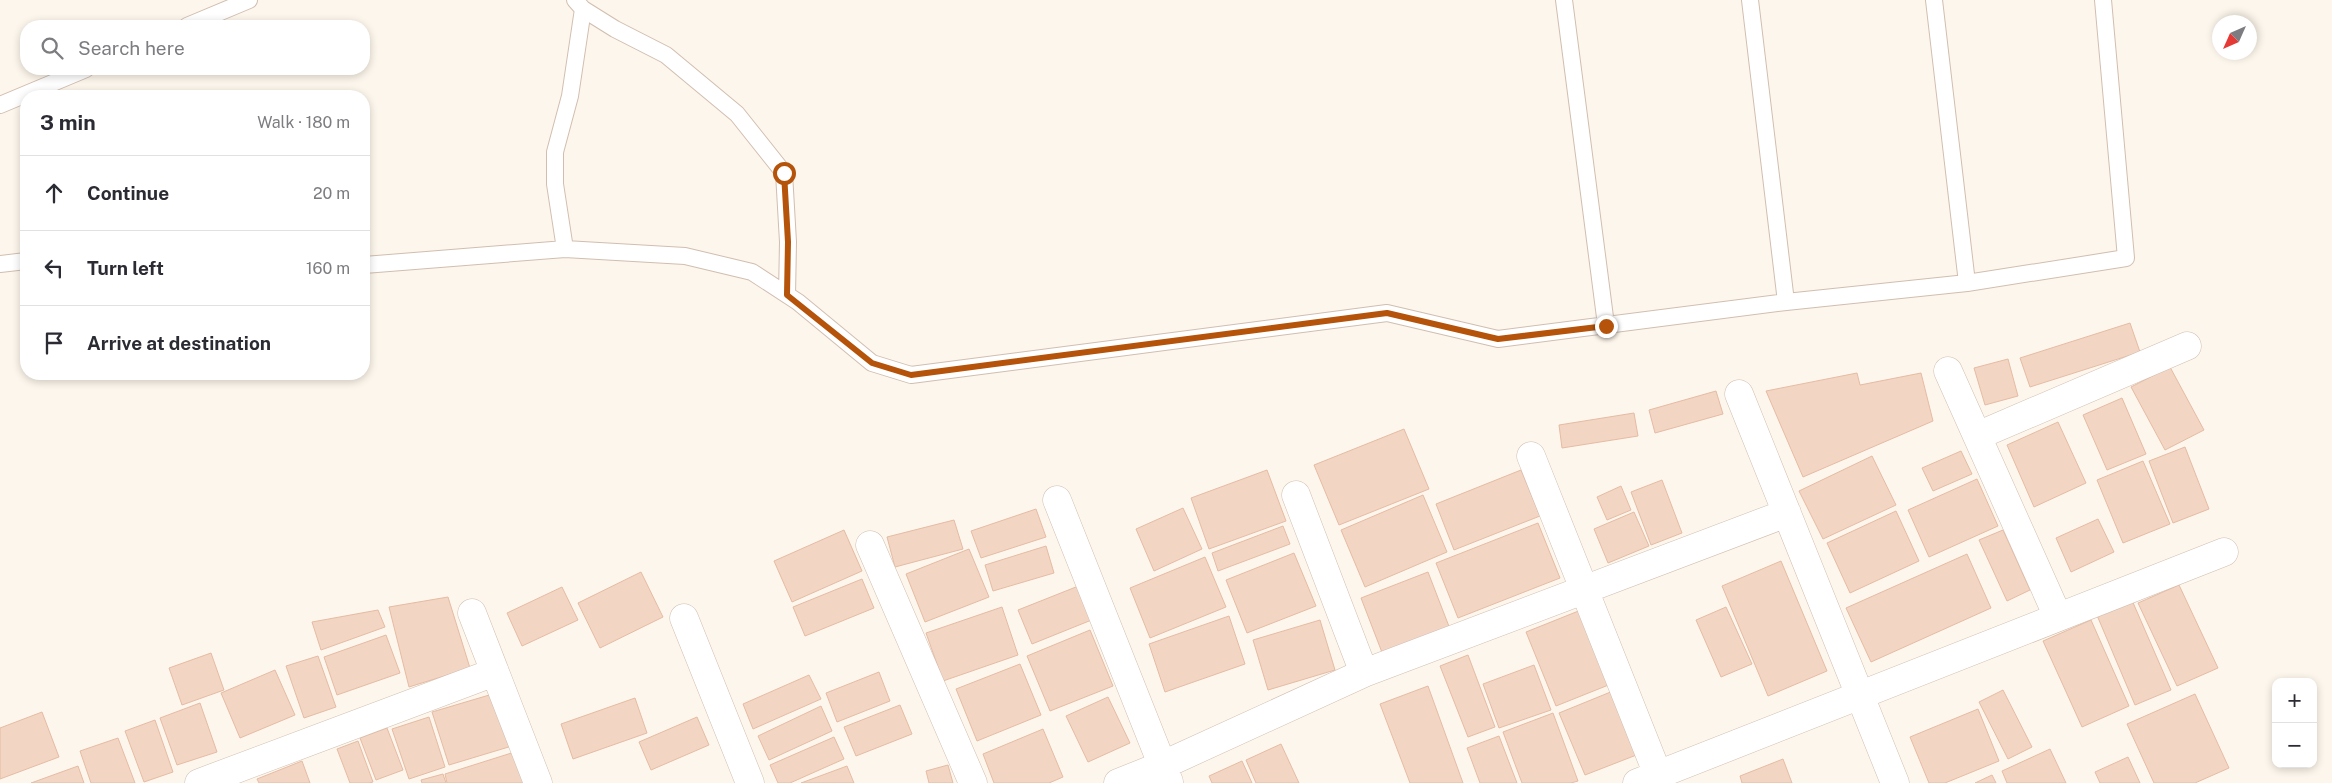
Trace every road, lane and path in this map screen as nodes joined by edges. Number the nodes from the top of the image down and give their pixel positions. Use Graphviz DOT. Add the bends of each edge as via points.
graph roads {
  1 [pos="249,0"];
  2 [pos="1564,0"];
  3 [pos="1750,0"];
  4 [pos="1934,0"];
  5 [pos="2103,0"];
  6 [pos="579,5"];
  7 [pos="201,20"];
  8 [pos="72,75"];
  9 [pos="36,90"];
  10 [pos="20,97"];
  11 [pos="0,105"];
  12 [pos="565,249"];
  13 [pos="20,262"];
  14 [pos="0,264"];
  15 [pos="370,265"];
  16 [pos="1967,283"];
  17 [pos="787,295"];
  18 [pos="1786,302"];
  19 [pos="1606,326"];
  20 [pos="2187,346"];
  21 [pos="1948,371"];
  22 [pos="1739,394"];
  23 [pos="1977,436"];
  24 [pos="1531,456"];
  25 [pos="1296,495"];
  26 [pos="1056,500"];
  27 [pos="1787,513"];
  28 [pos="870,545"];
  29 [pos="2224,552"];
  30 [pos="1584,588"];
  31 [pos="472,613"];
  32 [pos="2058,617"];
  33 [pos="684,618"];
  34 [pos="495,672"];
  35 [pos="1364,673"];
  36 [pos="1860,695"];
  37 [pos="1166,774"];
  38 [pos="1648,779"];
  39 [pos="199,783"];
  40 [pos="538,783"];
  41 [pos="750,783"];
  42 [pos="973,783"];
  43 [pos="1118,783"];
  44 [pos="1895,783"];
  1 -- 7 [label="lane"];
  2 -- 19 [label="lane"];
  3 -- 18 [label="lane"];
  4 -- 16 [label="lane"];
  5 -- 16 [label="lane" via="2126,258"];
  6 -- 12 [label="lane" via="570,96 555,152 555,184"];
  6 -- 17 [label="lane" via="615,29 666,55 736,114 784,173"];
  8 -- 9 [label="lane"];
  10 -- 11 [label="lane"];
  12 -- 15 [label="lane"];
  12 -- 17 [label="lane" via="685,256 752,272"];
  13 -- 14 [label="lane"];
  16 -- 18 [label="lane"];
  17 -- 19 [label="lane" via="872,363 911,375 1387,313 1498,339"];
  18 -- 19 [label="lane"];
  20 -- 23 [label="street"];
  21 -- 23 [label="street"];
  22 -- 27 [label="street"];
  23 -- 32 [label="street"];
  24 -- 30 [label="street"];
  25 -- 35 [label="street"];
  26 -- 37 [label="street"];
  27 -- 30 [label="street"];
  27 -- 36 [label="street"];
  28 -- 42 [label="street"];
  29 -- 32 [label="street"];
  30 -- 35 [label="street"];
  30 -- 38 [label="street"];
  31 -- 34 [label="street"];
  32 -- 36 [label="street"];
  33 -- 41 [label="street"];
  34 -- 39 [label="street"];
  34 -- 40 [label="street"];
  35 -- 37 [label="street"];
  36 -- 38 [label="street"];
  36 -- 44 [label="street"];
  37 -- 43 [label="street"];
}
